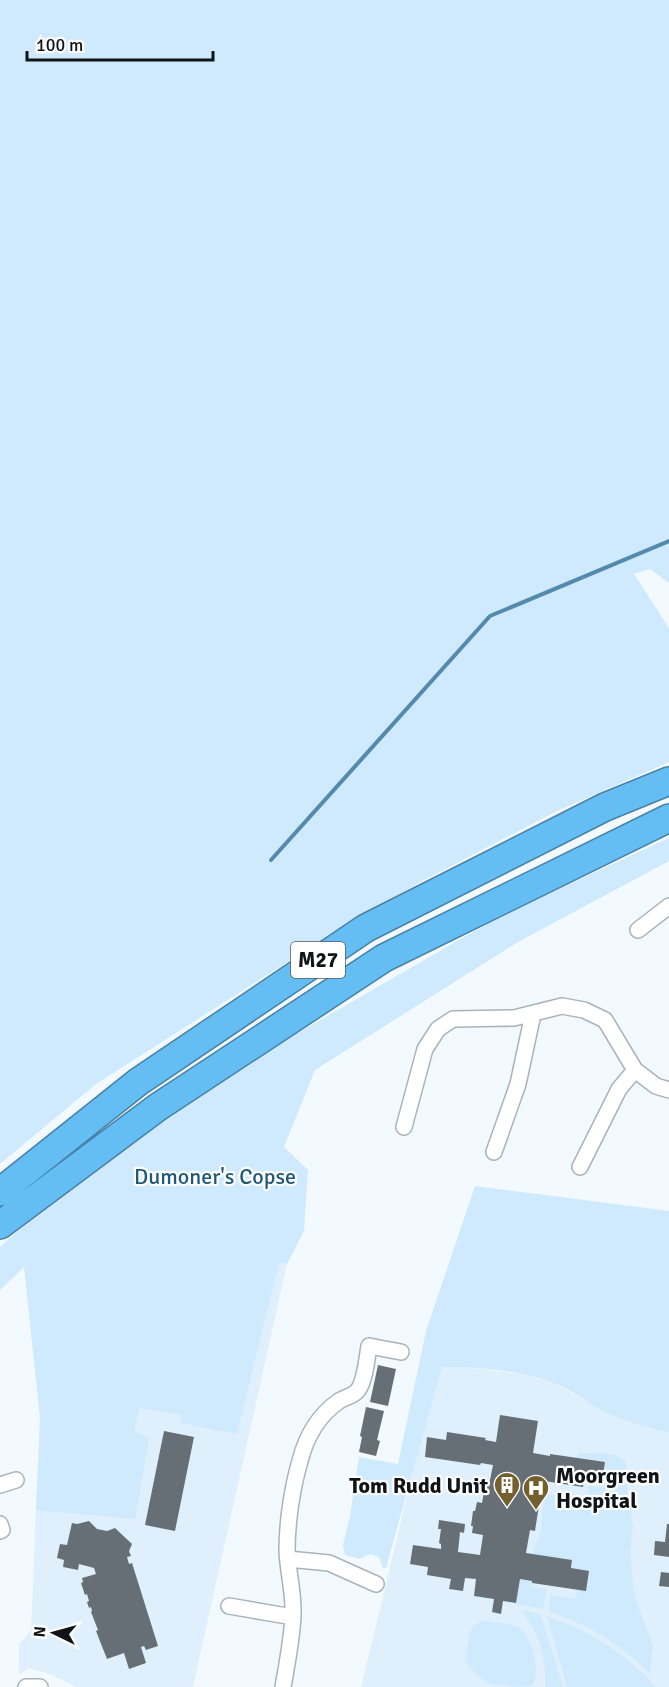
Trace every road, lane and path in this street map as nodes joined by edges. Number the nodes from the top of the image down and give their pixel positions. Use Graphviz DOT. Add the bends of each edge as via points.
graph roads {
  1 [pos="669,781"];
  2 [pos="669,818"];
  3 [pos="669,906"];
  4 [pos="638,930"];
  5 [pos="533,1014"];
  6 [pos="635,1070"];
  7 [pos="669,1090"];
  8 [pos="404,1127"];
  9 [pos="494,1152"];
  10 [pos="580,1167"];
  11 [pos="0,1192"];
  12 [pos="0,1225"];
  13 [pos="401,1352"];
  14 [pos="16,1480"];
  15 [pos="0,1485"];
  16 [pos="0,1524"];
  17 [pos="0,1531"];
  18 [pos="288,1559"];
  19 [pos="376,1584"];
  20 [pos="229,1606"];
  21 [pos="293,1617"];
  22 [pos="26,1687"];
  23 [pos="40,1687"];
  24 [pos="283,1687"];
  1 -- 11 [label="highway, M27" via="605,807 366,928 138,1082"];
  2 -- 12 [label="highway, M27" via="384,958 158,1107"];
  3 -- 4 [label="street"];
  5 -- 6 [label="street" via="562,1006 584,1010 605,1020"];
  5 -- 8 [label="street" via="453,1019 438,1029 425,1049"];
  5 -- 9 [label="street" via="518,1084"];
  6 -- 7 [label="street" via="656,1086"];
  6 -- 10 [label="street" via="619,1089"];
  13 -- 18 [label="street" via="369,1346 360,1388 324,1413 304,1446 295,1482"];
  14 -- 15 [label="street"];
  16 -- 17 [label="street"];
  18 -- 19 [label="street" via="329,1563"];
  18 -- 21 [label="street"];
  20 -- 21 [label="street"];
  21 -- 24 [label="street"];
  22 -- 23 [label="street"];
}
